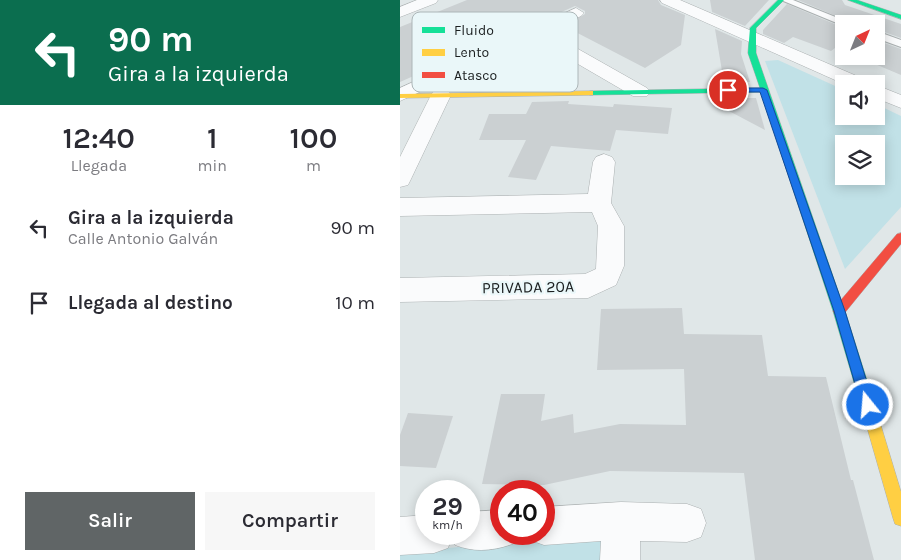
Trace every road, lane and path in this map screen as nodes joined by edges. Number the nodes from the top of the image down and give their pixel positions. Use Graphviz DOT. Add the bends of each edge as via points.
graph roads {
  1 [pos="432,0"];
  2 [pos="668,0"];
  3 [pos="781,0"];
  4 [pos="785,0"];
  5 [pos="851,0"];
  6 [pos="400,12"];
  7 [pos="901,18"];
  8 [pos="835,19"];
  9 [pos="751,37"];
  10 [pos="885,38"];
  11 [pos="901,44"];
  12 [pos="578,57"];
  13 [pos="838,75"];
  14 [pos="412,90"];
  15 [pos="763,90"];
  16 [pos="640,92"];
  17 [pos="441,95"];
  18 [pos="885,95"];
  19 [pos="400,96"];
  20 [pos="901,102"];
  21 [pos="604,162"];
  22 [pos="400,179"];
  23 [pos="599,203"];
  24 [pos="400,207"];
  25 [pos="901,236"];
  26 [pos="400,290"];
  27 [pos="840,311"];
  28 [pos="901,518"];
  29 [pos="621,521"];
  30 [pos="687,523"];
  31 [pos="555,525"];
  32 [pos="415,535"];
  33 [pos="400,536"];
  34 [pos="620,560"];
  1 -- 6 [label="street"];
  2 -- 9 [label="street"];
  3 -- 9 [label="street" via="753,28"];
  4 -- 8 [label="lane"];
  5 -- 7 [label="street"];
  9 -- 13 [label="street"];
  9 -- 15 [label="street" via="752,53"];
  10 -- 11 [label="lane"];
  12 -- 16 [label="street"];
  14 -- 19 [label="street"];
  15 -- 16 [label="street"];
  15 -- 27 [label="street"];
  16 -- 17 [label="street"];
  17 -- 19 [label="street"];
  17 -- 22 [label="street"];
  18 -- 20 [label="street"];
  21 -- 23 [label="street"];
  23 -- 24 [label="street"];
  23 -- 26 [label="street, PRIVADA 20A" via="611,226 610,266 606,277 588,286"];
  25 -- 27 [label="street"];
  27 -- 28 [label="street"];
  29 -- 30 [label="street"];
  29 -- 31 [label="street"];
  29 -- 34 [label="street"];
  32 -- 33 [label="street"];
}
